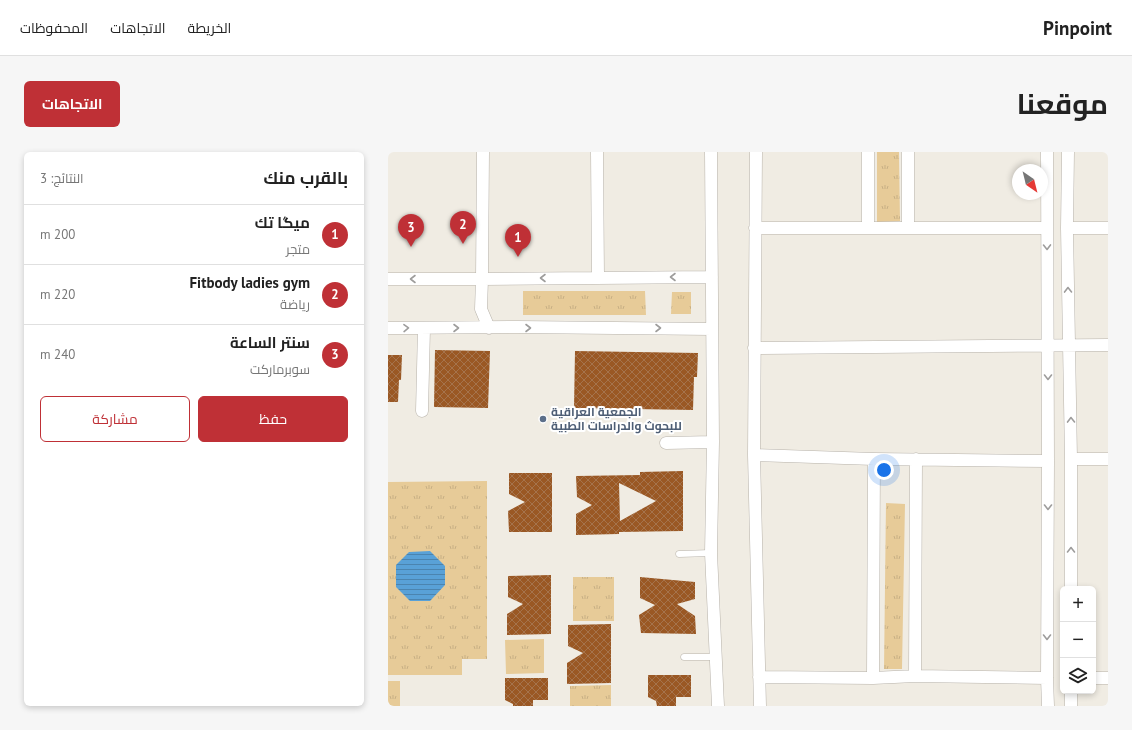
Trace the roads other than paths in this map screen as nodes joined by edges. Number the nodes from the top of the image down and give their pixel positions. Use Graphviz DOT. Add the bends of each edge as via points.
graph roads {
  1 [pos="483,152"];
  2 [pos="598,152"];
  3 [pos="711,152"];
  4 [pos="756,152"];
  5 [pos="868,152"];
  6 [pos="908,152"];
  7 [pos="1047,152"];
  8 [pos="1068,152"];
  9 [pos="908,227"];
  10 [pos="755,228"];
  11 [pos="868,228"];
  12 [pos="1046,228"];
  13 [pos="1067,228"];
  14 [pos="1108,228"];
  15 [pos="712,277"];
  16 [pos="598,278"];
  17 [pos="388,279"];
  18 [pos="482,279"];
  19 [pos="388,328"];
  20 [pos="424,328"];
  21 [pos="489,328"];
  22 [pos="712,328"];
  23 [pos="1048,345"];
  24 [pos="1070,345"];
  25 [pos="1108,345"];
  26 [pos="754,348"];
  27 [pos="422,411"];
  28 [pos="713,442"];
  29 [pos="666,443"];
  30 [pos="754,455"];
  31 [pos="874,459"];
  32 [pos="916,459"];
  33 [pos="1071,459"];
  34 [pos="1108,459"];
  35 [pos="1048,461"];
  36 [pos="711,553"];
  37 [pos="679,554"];
  38 [pos="1071,586"];
  39 [pos="684,657"];
  40 [pos="716,657"];
  41 [pos="915,676"];
  42 [pos="759,677"];
  43 [pos="873,678"];
  44 [pos="1047,678"];
  45 [pos="1096,678"];
  46 [pos="1108,678"];
  47 [pos="1071,694"];
  48 [pos="718,706"];
  49 [pos="760,706"];
  50 [pos="1048,706"];
  51 [pos="1071,706"];
  1 -- 18 [label="street"];
  2 -- 16 [label="street"];
  3 -- 15 [label="street"];
  4 -- 10 [label="street"];
  5 -- 11 [label="street"];
  6 -- 9 [label="street"];
  7 -- 12 [label="street"];
  8 -- 13 [label="street"];
  9 -- 11 [label="street"];
  9 -- 12 [label="street"];
  10 -- 11 [label="street"];
  10 -- 26 [label="street"];
  12 -- 23 [label="street, one-way"];
  13 -- 14 [label="street"];
  24 -- 13 [label="street, one-way"];
  15 -- 16 [label="street, one-way"];
  15 -- 22 [label="street"];
  16 -- 18 [label="street, one-way"];
  18 -- 17 [label="street, one-way"];
  18 -- 21 [label="street" via="481,309"];
  19 -- 20 [label="street, one-way"];
  20 -- 21 [label="street, one-way"];
  20 -- 27 [label="street"];
  21 -- 22 [label="street, one-way"];
  22 -- 28 [label="street"];
  23 -- 24 [label="street"];
  23 -- 26 [label="street"];
  23 -- 35 [label="street, one-way"];
  24 -- 25 [label="street"];
  33 -- 24 [label="street, one-way"];
  26 -- 30 [label="street"];
  28 -- 29 [label="street"];
  28 -- 36 [label="street"];
  30 -- 31 [label="street"];
  30 -- 42 [label="street"];
  31 -- 32 [label="street"];
  31 -- 43 [label="street"];
  32 -- 35 [label="street"];
  32 -- 41 [label="street"];
  33 -- 34 [label="street"];
  38 -- 33 [label="street, one-way"];
  35 -- 44 [label="street, one-way"];
  36 -- 37 [label="lane"];
  36 -- 40 [label="street"];
  39 -- 40 [label="lane"];
  40 -- 48 [label="street"];
  41 -- 43 [label="street"];
  41 -- 44 [label="street"];
  42 -- 43 [label="street"];
  42 -- 49 [label="street"];
  44 -- 50 [label="street"];
  45 -- 46 [label="street"];
  47 -- 51 [label="street"];
}
